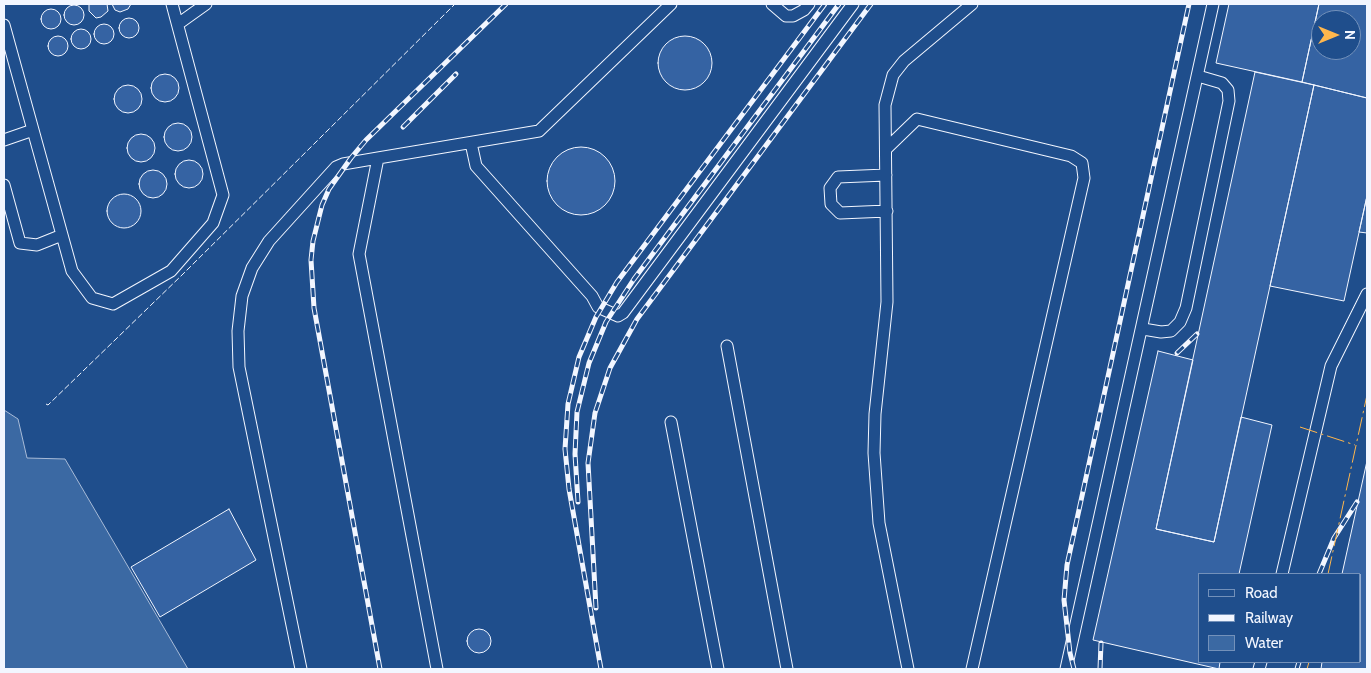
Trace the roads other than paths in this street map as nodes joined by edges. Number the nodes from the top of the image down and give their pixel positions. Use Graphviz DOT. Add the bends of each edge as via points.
graph roads {
  1 [pos="172,4"];
  2 [pos="206,4"];
  3 [pos="671,4"];
  4 [pos="772,4"];
  5 [pos="809,4"];
  6 [pos="852,4"];
  7 [pos="972,4"];
  8 [pos="1213,4"];
  9 [pos="178,24"];
  10 [pos="4,25"];
  11 [pos="1198,76"];
  12 [pos="33,130"];
  13 [pos="4,140"];
  14 [pos="471,143"];
  15 [pos="886,149"];
  16 [pos="378,158"];
  17 [pos="886,175"];
  18 [pos="4,185"];
  19 [pos="887,211"];
  20 [pos="62,235"];
  21 [pos="1367,294"];
  22 [pos="1142,329"];
  23 [pos="726,346"];
  24 [pos="670,422"];
  25 [pos="1282,573"];
  26 [pos="301,669"];
  27 [pos="437,669"];
  28 [pos="718,669"];
  29 [pos="787,669"];
  30 [pos="908,669"];
  31 [pos="972,669"];
  32 [pos="1066,669"];
  1 -- 9 [label="lane"];
  2 -- 9 [label="lane"];
  3 -- 14 [label="lane" via="539,132"];
  4 -- 5 [label="lane" via="786,16 793,16"];
  6 -- 14 [label="lane" via="618,316 598,307 592,296 476,166"];
  7 -- 15 [label="lane" via="916,49 893,75 885,105"];
  8 -- 11 [label="lane"];
  9 -- 20 [label="lane" via="223,195 213,223 172,271 113,304 92,298 72,271"];
  10 -- 12 [label="lane"];
  11 -- 22 [label="lane"];
  11 -- 22 [label="lane" via="1222,83 1228,90 1229,101 1186,308 1180,322 1171,331"];
  12 -- 13 [label="lane"];
  12 -- 20 [label="lane"];
  14 -- 16 [label="lane"];
  15 -- 17 [label="lane"];
  15 -- 31 [label="lane" via="917,119 1071,156 1082,163 1084,178"];
  16 -- 26 [label="lane" via="336,167 269,241 252,268 242,296 239,367"];
  16 -- 27 [label="lane" via="359,254"];
  17 -- 19 [label="lane"];
  17 -- 19 [label="lane" via="838,177 830,188 831,204 840,213"];
  18 -- 20 [label="lane" via="20,244 37,245"];
  19 -- 30 [label="lane" via="887,310 874,452 879,523"];
  21 -- 25 [label="lane" via="1331,366"];
  22 -- 32 [label="lane"];
  23 -- 29 [label="lane"];
  24 -- 28 [label="lane"];
}
